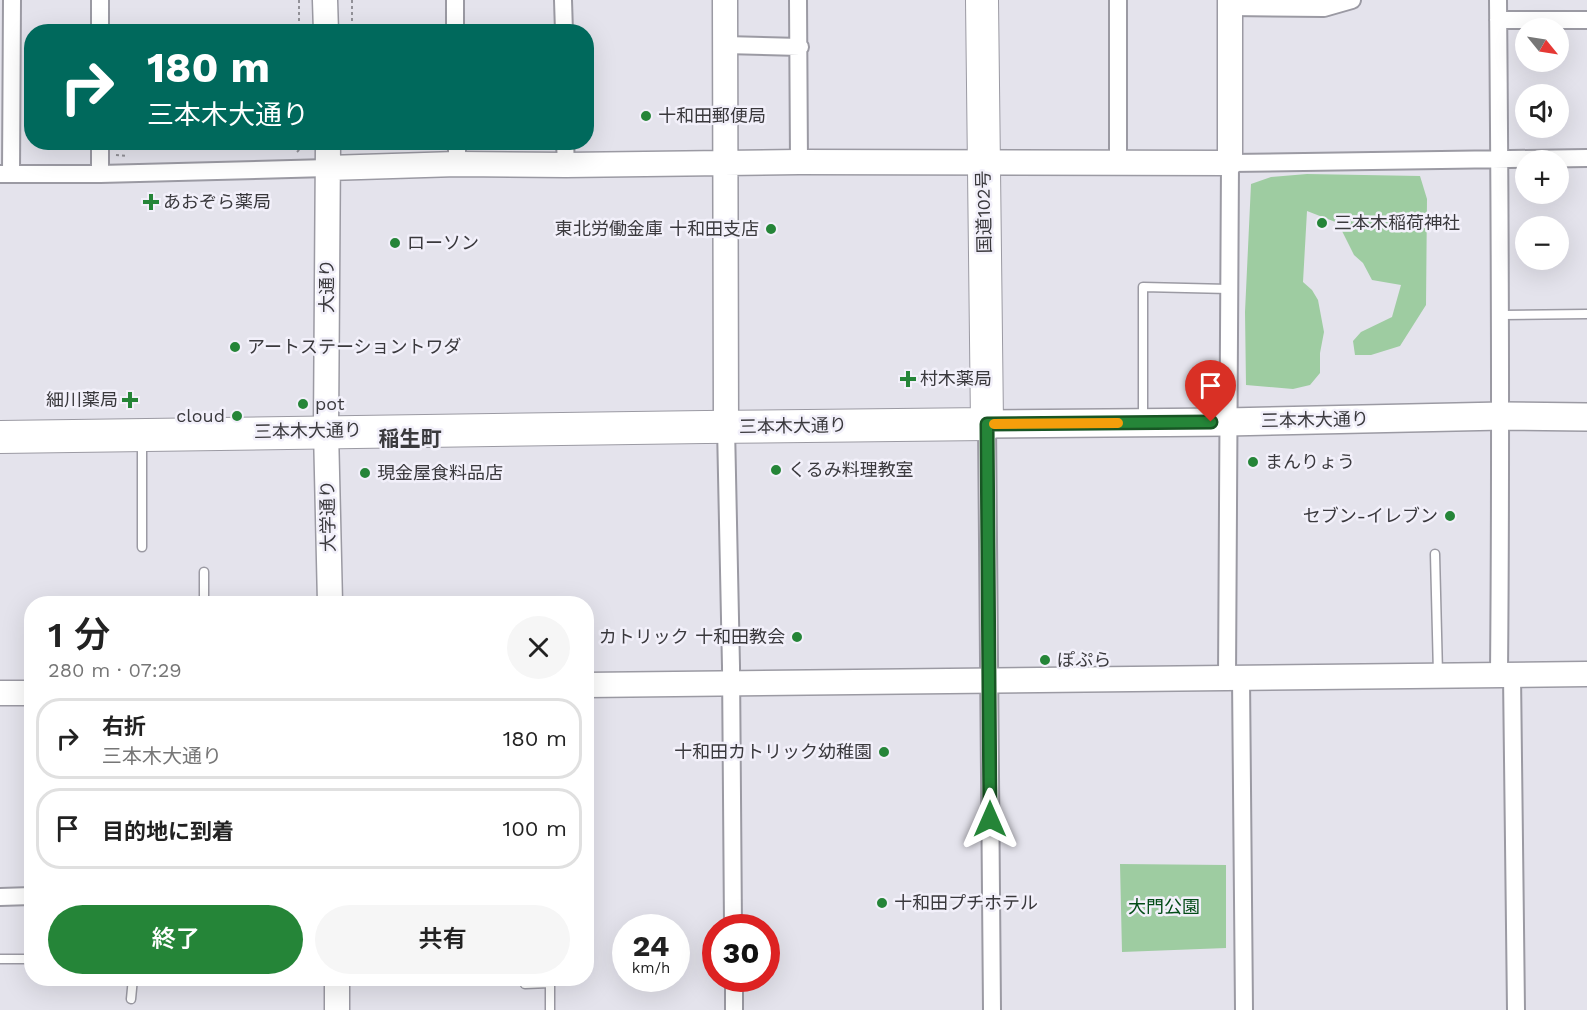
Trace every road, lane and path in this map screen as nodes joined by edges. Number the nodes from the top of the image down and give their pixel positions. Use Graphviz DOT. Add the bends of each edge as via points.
graph roads {
  1 [pos="12,0"];
  2 [pos="100,0"];
  3 [pos="299,0"];
  4 [pos="326,0"];
  5 [pos="352,0"];
  6 [pos="455,0"];
  7 [pos="563,0"];
  8 [pos="726,0"];
  9 [pos="798,0"];
  10 [pos="982,0"];
  11 [pos="1118,0"];
  12 [pos="1352,0"];
  13 [pos="1498,0"];
  14 [pos="1230,3"];
  15 [pos="1498,20"];
  16 [pos="1587,20"];
  17 [pos="100,24"];
  18 [pos="299,24"];
  19 [pos="326,24"];
  20 [pos="352,24"];
  21 [pos="455,24"];
  22 [pos="564,24"];
  23 [pos="725,45"];
  24 [pos="800,47"];
  25 [pos="100,150"];
  26 [pos="328,150"];
  27 [pos="457,153"];
  28 [pos="566,154"];
  29 [pos="1587,158"];
  30 [pos="1500,159"];
  31 [pos="725,162"];
  32 [pos="799,162"];
  33 [pos="984,162"];
  34 [pos="1230,163"];
  35 [pos="1118,164"];
  36 [pos="328,168"];
  37 [pos="6,173"];
  38 [pos="100,174"];
  39 [pos="1229,289"];
  40 [pos="1587,314"];
  41 [pos="1501,315"];
  42 [pos="1502,416"];
  43 [pos="1587,417"];
  44 [pos="1227,422"];
  45 [pos="1143,423"];
  46 [pos="987,424"];
  47 [pos="726,427"];
  48 [pos="326,430"];
  49 [pos="142,434"];
  50 [pos="0,437"];
  51 [pos="142,547"];
  52 [pos="1435,554"];
  53 [pos="204,573"];
  54 [pos="204,596"];
  55 [pos="330,596"];
  56 [pos="1505,674"];
  57 [pos="1587,674"];
  58 [pos="1438,675"];
  59 [pos="1234,678"];
  60 [pos="989,681"];
  61 [pos="731,683"];
  62 [pos="594,685"];
  63 [pos="0,693"];
  64 [pos="24,693"];
  65 [pos="24,896"];
  66 [pos="0,897"];
  67 [pos="733,914"];
  68 [pos="0,959"];
  69 [pos="24,959"];
  70 [pos="132,986"];
  71 [pos="337,986"];
  72 [pos="550,986"];
  73 [pos="734,992"];
  74 [pos="131,999"];
  75 [pos="337,1010"];
  76 [pos="550,1010"];
  77 [pos="734,1010"];
  78 [pos="992,1010"];
  79 [pos="1244,1010"];
  80 [pos="1516,1010"];
  1 -- 37 [label="street"];
  2 -- 17 [label="street"];
  3 -- 18 [label="path"];
  4 -- 19 [label="street"];
  5 -- 20 [label="path"];
  6 -- 21 [label="street"];
  7 -- 22 [label="street"];
  8 -- 23 [label="street"];
  9 -- 24 [label="street"];
  10 -- 33 [label="highway, 国道102号"];
  11 -- 35 [label="street"];
  12 -- 14 [label="street" via="1324,8"];
  13 -- 15 [label="street"];
  14 -- 34 [label="street"];
  15 -- 16 [label="street"];
  15 -- 30 [label="street"];
  23 -- 24 [label="street"];
  23 -- 31 [label="street"];
  24 -- 32 [label="street"];
  25 -- 38 [label="street"];
  26 -- 36 [label="street, 大通り"];
  27 -- 28 [label="street"];
  27 -- 36 [label="street"];
  28 -- 31 [label="street"];
  29 -- 30 [label="street"];
  30 -- 34 [label="street"];
  30 -- 41 [label="street"];
  31 -- 32 [label="street"];
  31 -- 47 [label="street"];
  32 -- 33 [label="street"];
  33 -- 35 [label="street"];
  33 -- 46 [label="highway, 国道102号"];
  34 -- 35 [label="street"];
  34 -- 39 [label="street"];
  36 -- 38 [label="street"];
  36 -- 48 [label="street, 大通り"];
  37 -- 38 [label="street"];
  39 -- 44 [label="street"];
  39 -- 45 [label="lane" via="1143,287"];
  40 -- 41 [label="lane"];
  41 -- 42 [label="street"];
  42 -- 43 [label="main road, 三本木大通り"];
  42 -- 44 [label="main road, 三本木大通り"];
  42 -- 56 [label="street"];
  44 -- 45 [label="main road, 三本木大通り"];
  44 -- 59 [label="street"];
  45 -- 46 [label="main road, 三本木大通り"];
  46 -- 47 [label="highway, 三本木大通り"];
  46 -- 60 [label="street"];
  47 -- 48 [label="highway, 三本木大通り"];
  47 -- 61 [label="street"];
  48 -- 49 [label="highway, 三本木大通り"];
  48 -- 55 [label="street, 大学通り"];
  49 -- 50 [label="highway, 三本木大通り"];
  49 -- 51 [label="lane"];
  52 -- 58 [label="lane"];
  53 -- 54 [label="lane"];
  56 -- 57 [label="street"];
  56 -- 58 [label="street"];
  56 -- 80 [label="street"];
  58 -- 59 [label="street"];
  59 -- 60 [label="street"];
  59 -- 79 [label="street"];
  60 -- 61 [label="street"];
  60 -- 78 [label="street"];
  61 -- 62 [label="street"];
  61 -- 67 [label="street"];
  63 -- 64 [label="street"];
  65 -- 66 [label="street"];
  68 -- 69 [label="lane"];
  70 -- 74 [label="lane"];
  71 -- 75 [label="street"];
  72 -- 76 [label="lane"];
  73 -- 77 [label="street"];
}
